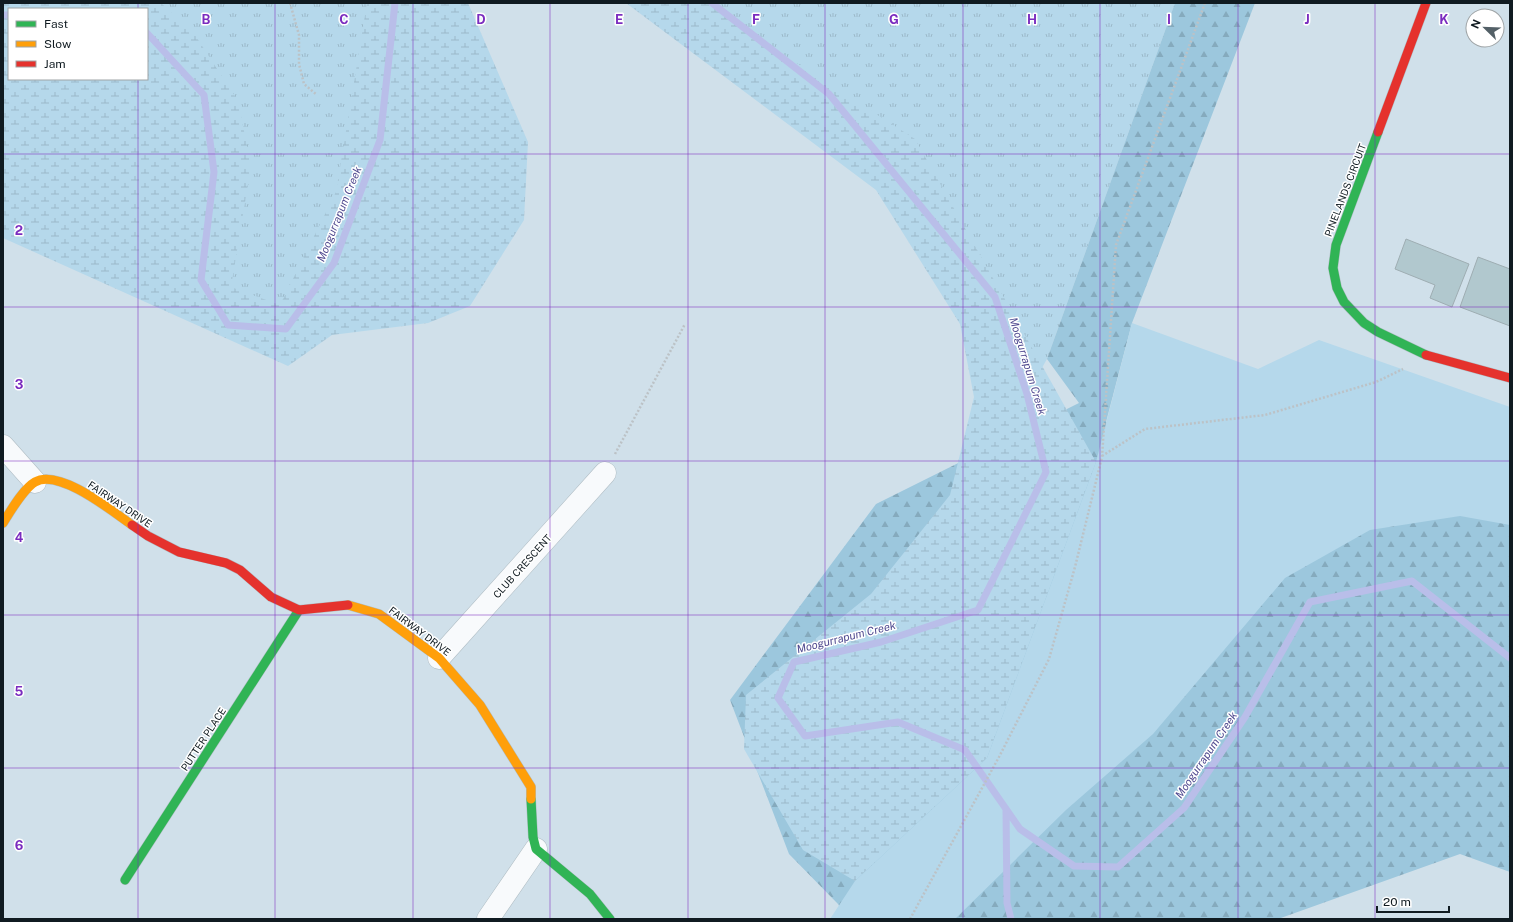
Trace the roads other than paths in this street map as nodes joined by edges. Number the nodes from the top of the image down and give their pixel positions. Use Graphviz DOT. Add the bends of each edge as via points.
graph roads {
  1 [pos="1426,3"];
  2 [pos="1510,378"];
  3 [pos="3,446"];
  4 [pos="605,473"];
  5 [pos="35,482"];
  6 [pos="3,522"];
  7 [pos="299,610"];
  8 [pos="439,658"];
  9 [pos="536,849"];
  10 [pos="125,880"];
  11 [pos="488,919"];
  12 [pos="610,919"];
  1 -- 2 [label="street, PINELANDS CIRCUIT" via="1336,246 1333,268 1337,288 1344,302 1364,323 1378,332 1431,357"];
  3 -- 5 [label="street"];
  4 -- 8 [label="street, CLUB CRESCENT"];
  5 -- 6 [label="street" via="18,499"];
  5 -- 7 [label="street, FAIRWAY DRIVE" via="51,479 83,491 148,536 179,552 226,563 240,570 271,597"];
  7 -- 8 [label="street, FAIRWAY DRIVE" via="350,605 380,614"];
  7 -- 10 [label="street, PUTTER PLACE"];
  8 -- 9 [label="street, FAIRWAY DRIVE" via="480,705 531,786 533,837"];
  9 -- 11 [label="street"];
  9 -- 12 [label="street" via="590,894"];
}
